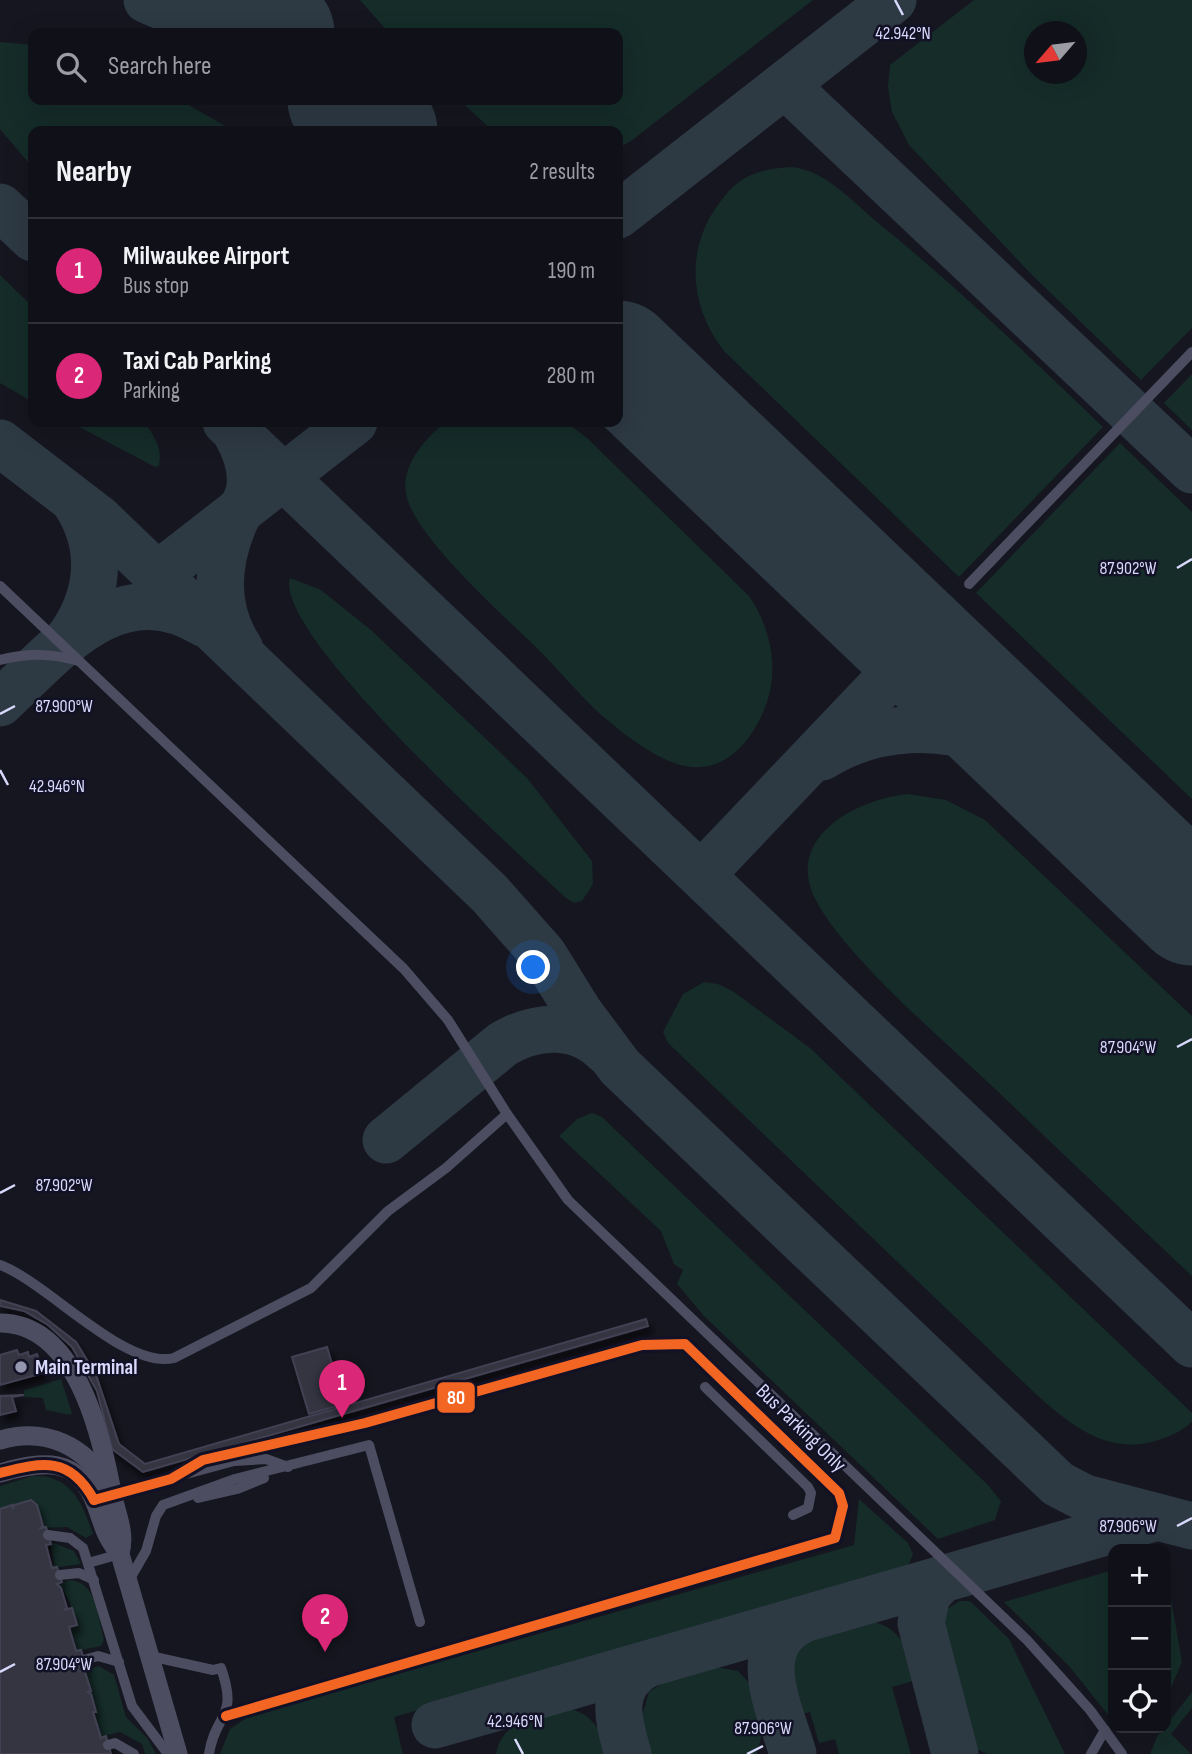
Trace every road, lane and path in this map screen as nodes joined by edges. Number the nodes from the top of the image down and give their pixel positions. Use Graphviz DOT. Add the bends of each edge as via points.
graph roads {
  1 [pos="1192,352"];
  2 [pos="968,584"];
  3 [pos="0,586"];
  4 [pos="0,660"];
  5 [pos="82,662"];
  6 [pos="507,1114"];
  7 [pos="0,1265"];
  8 [pos="0,1323"];
  9 [pos="705,1387"];
  10 [pos="0,1440"];
  11 [pos="288,1467"];
  12 [pos="0,1473"];
  13 [pos="177,1477"];
  14 [pos="103,1497"];
  15 [pos="793,1515"];
  16 [pos="48,1535"];
  17 [pos="120,1554"];
  18 [pos="88,1563"];
  19 [pos="60,1575"];
  20 [pos="94,1580"];
  21 [pos="128,1582"];
  22 [pos="420,1622"];
  23 [pos="149,1656"];
  24 [pos="84,1660"];
  25 [pos="118,1662"];
  26 [pos="226,1716"];
  27 [pos="1105,1730"];
  28 [pos="108,1745"];
  29 [pos="134,1754"];
  30 [pos="168,1754"];
  31 [pos="177,1754"];
  32 [pos="209,1754"];
  33 [pos="1091,1754"];
  34 [pos="1122,1754"];
  1 -- 2 [label="lane"];
  3 -- 5 [label="lane"];
  4 -- 5 [label="lane" via="51,653"];
  5 -- 6 [label="lane" via="404,969 448,1020"];
  6 -- 7 [label="lane" via="382,1217 311,1289 174,1358 164,1360 130,1349"];
  6 -- 27 [label="lane" via="568,1200 1027,1640"];
  8 -- 14 [label="street" via="38,1335 67,1359 109,1467"];
  9 -- 15 [label="lane" via="808,1487 808,1507"];
  10 -- 14 [label="street" via="35,1435 66,1444 92,1463"];
  11 -- 13 [label="lane" via="266,1459 234,1461"];
  11 -- 21 [label="lane" via="234,1479 163,1505 146,1551"];
  11 -- 22 [label="lane" via="369,1445"];
  12 -- 14 [label="street" via="28,1465 58,1464"];
  13 -- 14 [label="lane"];
  13 -- 26 [label="lane, Bus Parking Only" via="203,1460 365,1423 642,1345 663,1343 685,1344 831,1482 843,1506 835,1538"];
  14 -- 17 [label="street" via="122,1527"];
  16 -- 18 [label="lane" via="76,1541"];
  17 -- 18 [label="lane"];
  17 -- 21 [label="street"];
  18 -- 20 [label="lane"];
  19 -- 20 [label="lane" via="79,1573"];
  20 -- 25 [label="lane"];
  21 -- 23 [label="street"];
  23 -- 26 [label="lane" via="221,1668 229,1693"];
  23 -- 31 [label="street"];
  24 -- 25 [label="lane" via="98,1656"];
  25 -- 30 [label="lane" via="132,1706"];
  26 -- 32 [label="lane" via="211,1739"];
  27 -- 33 [label="lane"];
  27 -- 34 [label="lane"];
  28 -- 29 [label="lane" via="116,1743"];
}
